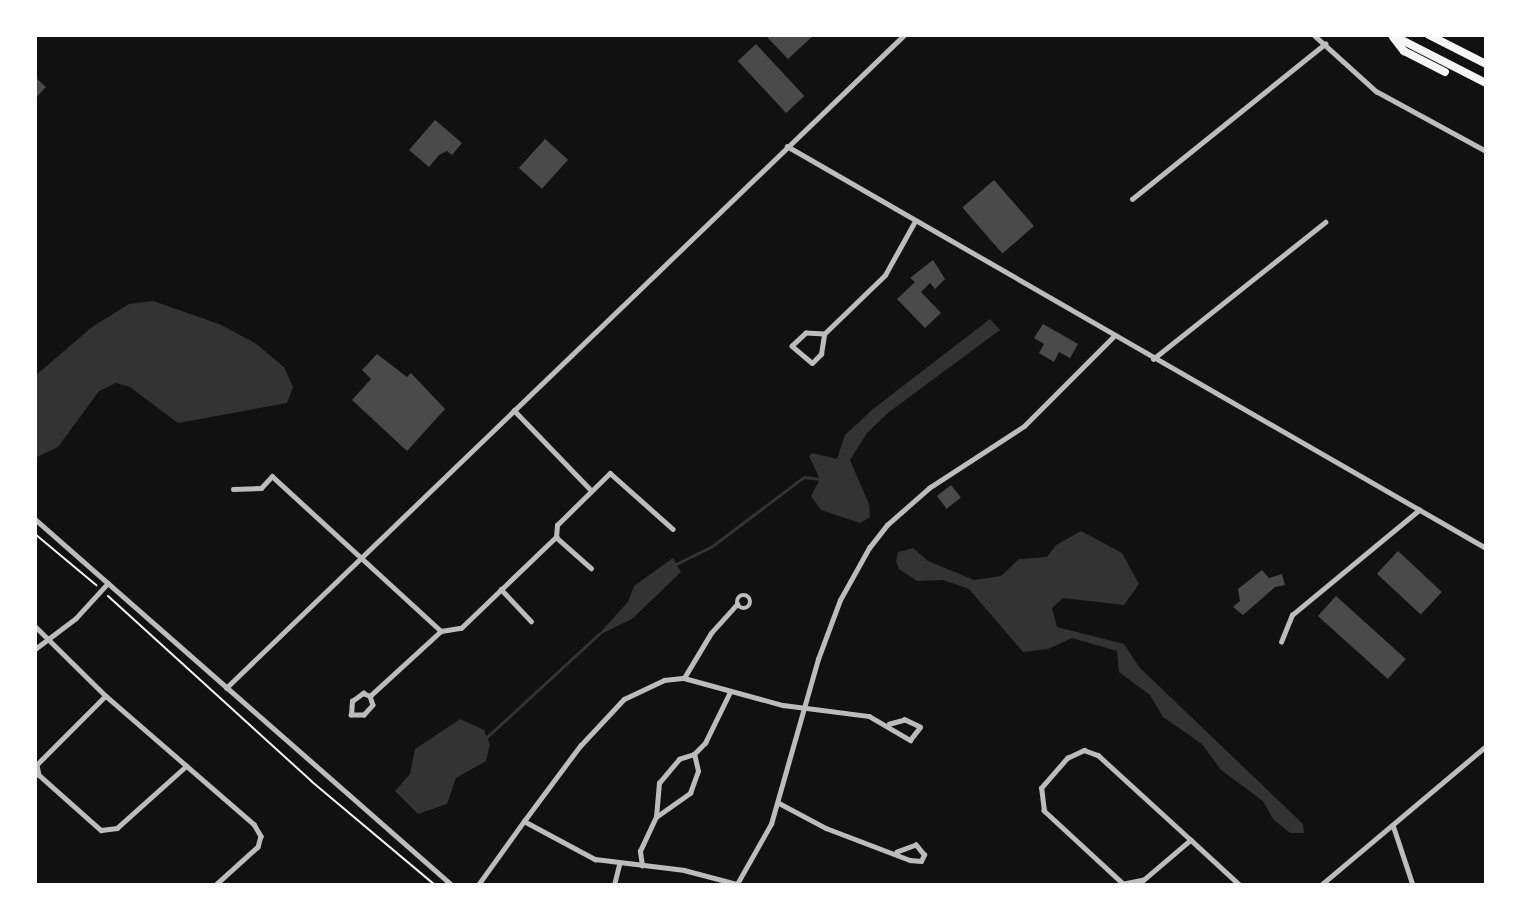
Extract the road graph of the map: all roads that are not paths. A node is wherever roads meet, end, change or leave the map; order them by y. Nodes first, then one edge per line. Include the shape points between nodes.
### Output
1 (905, 35) edge
2 (1314, 35) edge
3 (1391, 35) edge
4 (1429, 35) edge
5 (1325, 44) junction
6 (1486, 64) edge
7 (1445, 72) dead end
8 (1486, 83) edge
9 (787, 146) junction
10 (1486, 151) edge
11 (1132, 199) dead end
12 (1325, 222) dead end
13 (914, 223) junction
14 (824, 334) junction
15 (1114, 336) junction
16 (1153, 359) junction
17 (514, 410) junction
18 (233, 489) dead end
19 (592, 491) junction
20 (1419, 510) junction
21 (35, 519) edge
22 (673, 529) dead end
23 (556, 537) junction
24 (1486, 548) edge
25 (363, 558) junction
26 (591, 568) dead end
27 (108, 583) junction
28 (501, 589) junction
29 (737, 604) dead end
30 (531, 621) dead end
31 (35, 626) edge
32 (441, 631) junction
33 (46, 641) junction
34 (1281, 642) dead end
35 (35, 649) edge
36 (684, 678) junction
37 (226, 688) junction
38 (730, 694) junction
39 (106, 696) junction
40 (370, 696) junction
41 (805, 708) junction
42 (890, 724) junction
43 (1486, 746) edge
44 (694, 754) junction
45 (186, 766) junction
46 (779, 803) junction
47 (656, 817) junction
48 (524, 821) junction
49 (1393, 825) junction
50 (1191, 840) junction
51 (897, 852) junction
52 (619, 865) junction
53 (642, 866) junction
54 (216, 885) edge
55 (452, 885) edge
56 (478, 885) edge
57 (614, 885) edge
58 (737, 885) edge
59 (1240, 885) edge
60 (1321, 885) edge
61 (1413, 885) edge

1 - 9 street
2 - 5 street
3 - 7 highway via 1404,51
3 - 8 highway
4 - 6 highway
5 - 10 street via 1376,91
5 - 11 street
9 - 13 street
9 - 17 street
12 - 16 street
13 - 14 street via 885,275
13 - 15 street
14 - 14 street via 821,354 812,363 792,346 806,333
15 - 16 street
15 - 41 street via 1024,426 952,471 887,525 840,600
16 - 20 street
17 - 19 street
17 - 25 street
18 - 25 street via 261,488 272,476
19 - 22 street via 610,473
19 - 23 street via 557,525
20 - 24 street
20 - 34 street via 1292,615
21 - 27 street
23 - 26 street
23 - 28 street
25 - 32 street
25 - 37 street
27 - 33 street
27 - 37 street
28 - 30 street
28 - 32 street via 461,628
29 - 36 street via 711,633
31 - 33 street
32 - 40 street
33 - 35 street
33 - 39 street
36 - 38 street
36 - 48 street via 644,686 624,698 580,746
37 - 55 street
38 - 41 street
38 - 44 street via 719,722
39 - 45 street
39 - 45 street via 37,765 39,775 101,830 117,828
40 - 40 street via 363,693 352,701 351,715 364,715 373,705
41 - 42 street via 869,716
41 - 46 street
42 - 42 street via 905,720 920,727 910,740
43 - 49 street
44 - 47 street via 665,772 654,800
44 - 47 street via 698,771 690,793
45 - 54 street via 254,824 261,836 258,847
46 - 51 street via 826,828
46 - 58 street
47 - 53 street via 640,851
48 - 52 street via 569,848
48 - 56 street
49 - 60 street
49 - 61 street
50 - 50 street via 1098,755 1084,750 1067,758 1041,788 1044,811 1123,884 1144,880
50 - 59 street
51 - 51 street via 916,845 925,855 916,861
52 - 53 street
52 - 57 street
53 - 58 street via 684,870

